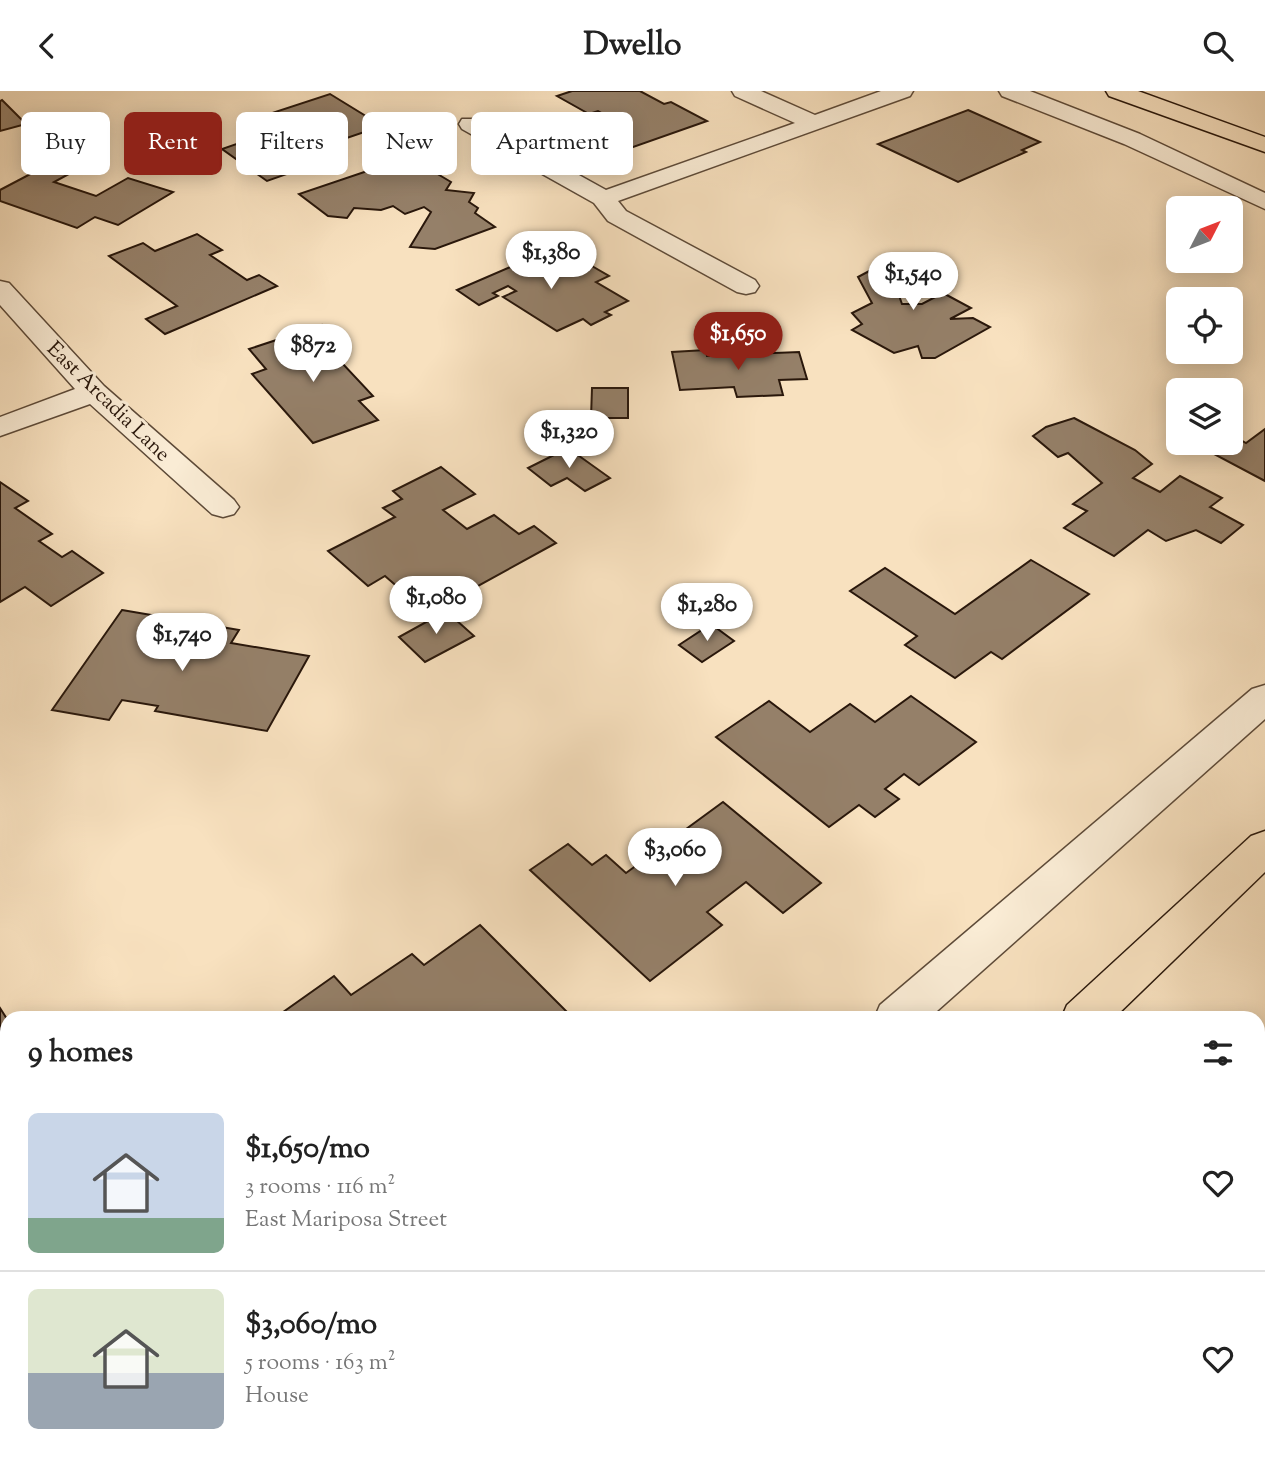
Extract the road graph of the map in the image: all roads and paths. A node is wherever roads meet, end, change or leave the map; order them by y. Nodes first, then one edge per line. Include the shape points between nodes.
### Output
1 (743, 91) edge
2 (902, 91) edge
3 (1010, 91) edge
4 (1117, 91) edge
5 (814, 123) junction
6 (470, 124) dead end
7 (1265, 145) edge
8 (603, 198) junction
9 (1265, 202) edge
10 (746, 286) dead end
11 (0, 289) edge
12 (94, 392) junction
13 (0, 427) edge
14 (223, 507) dead end
15 (1265, 698) edge
16 (1265, 847) edge
17 (905, 1011) edge
18 (1091, 1011) edge

1 - 5 street
2 - 5 street
3 - 9 street via 1132,139
4 - 7 main road
5 - 8 street
6 - 8 street
8 - 10 street via 617,216
11 - 12 street, East Arcadia Lane
12 - 13 street
12 - 14 street, East Arcadia Lane
15 - 17 street
16 - 18 main road

